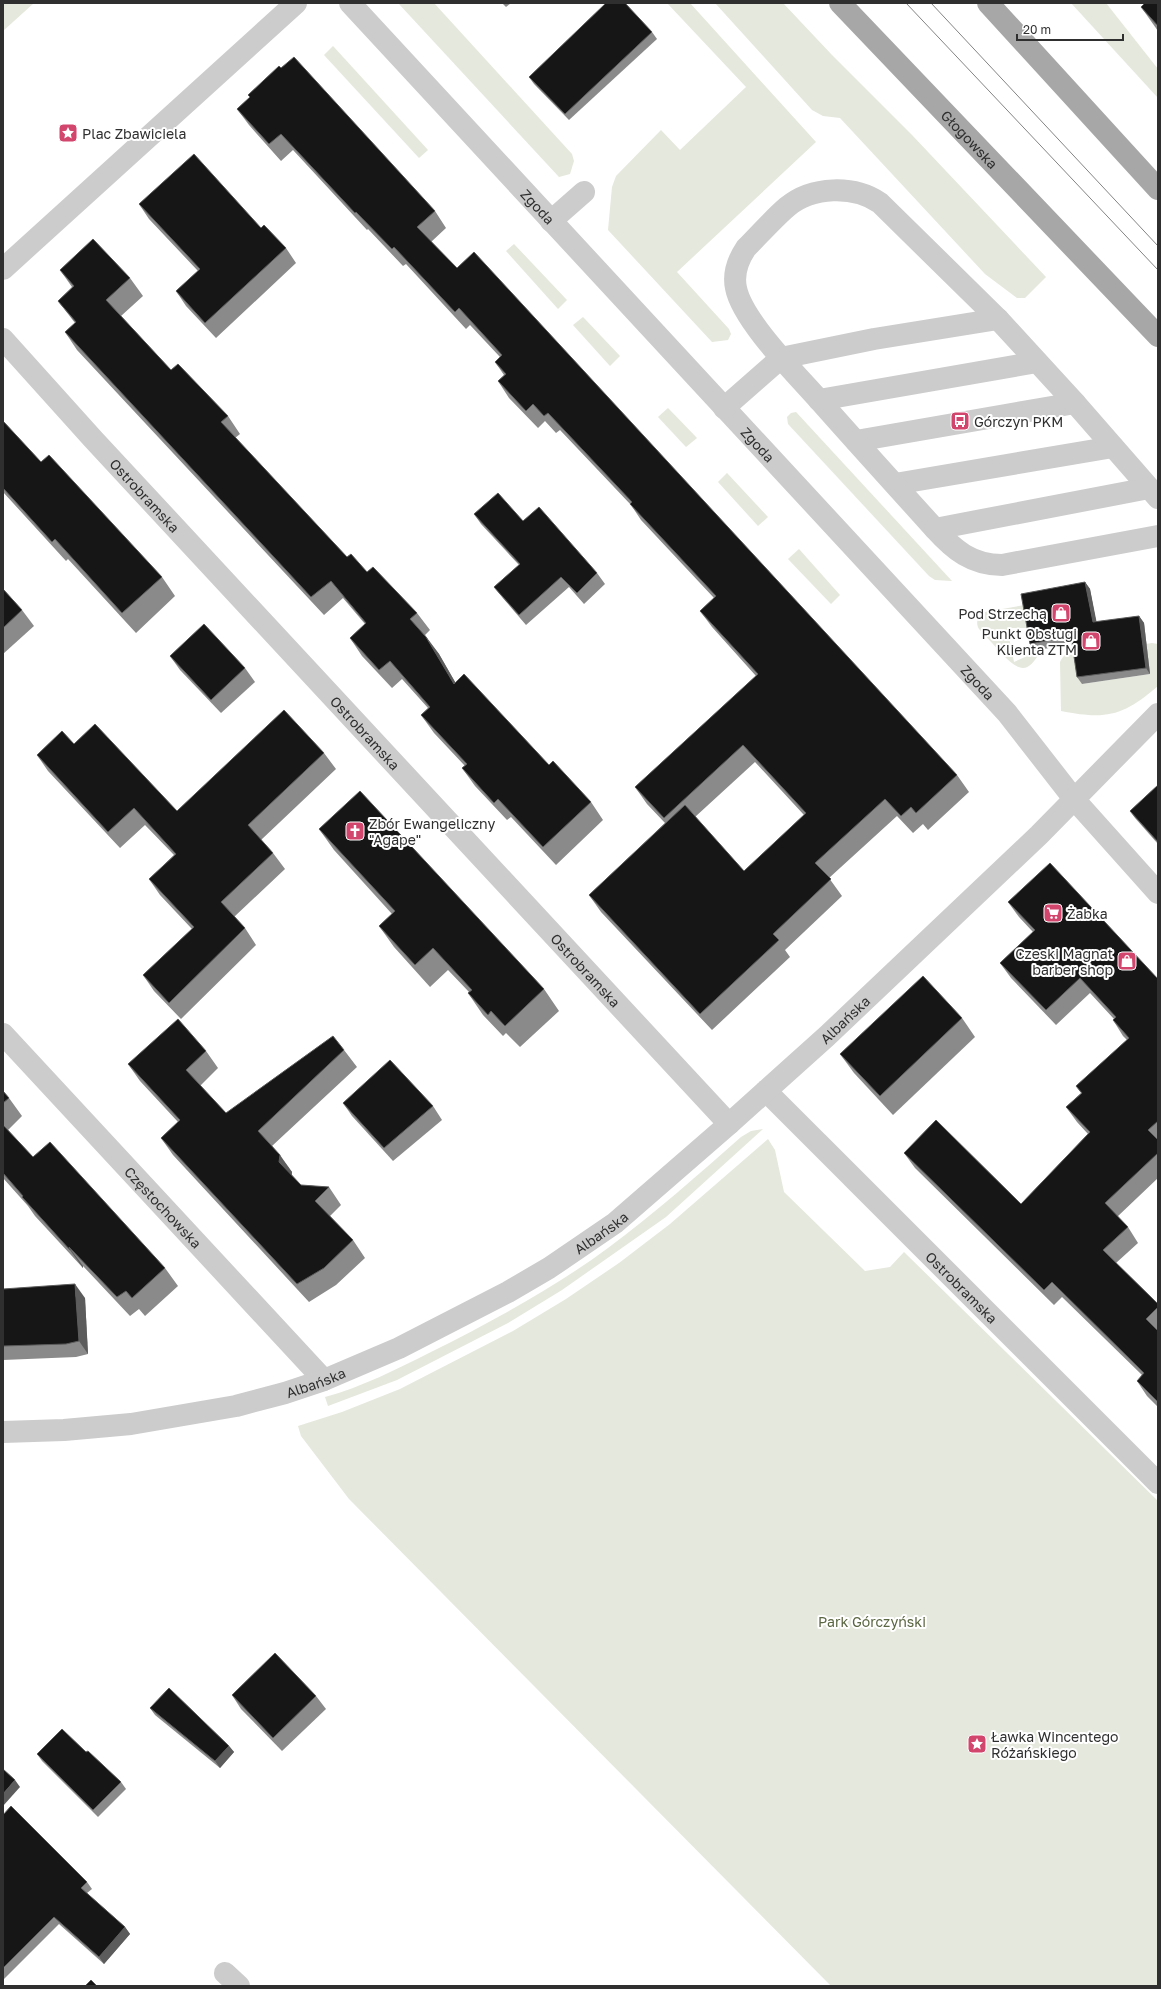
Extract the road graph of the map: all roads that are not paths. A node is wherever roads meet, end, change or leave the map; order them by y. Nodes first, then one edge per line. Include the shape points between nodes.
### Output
1 (296, 3) edge
2 (350, 3) edge
3 (840, 3) edge
4 (988, 3) edge
5 (1158, 189) edge
6 (584, 192) dead end
7 (551, 221) junction
8 (3, 269) edge
9 (998, 320) junction
10 (1158, 336) edge
11 (3, 339) edge
12 (781, 358) junction
13 (1037, 362) junction
14 (819, 400) junction
15 (1075, 403) junction
16 (724, 408) junction
17 (856, 441) junction
18 (1113, 446) junction
19 (895, 484) junction
20 (1154, 493) edge
21 (935, 529) junction
22 (1158, 536) edge
23 (1158, 714) edge
24 (1074, 799) junction
25 (1158, 893) edge
26 (3, 1034) edge
27 (766, 1091) junction
28 (729, 1124) junction
29 (324, 1380) junction
30 (3, 1432) edge
31 (1158, 1483) edge

1 - 8 street
2 - 7 street, Zgoda
3 - 10 main road, Głogowska
4 - 5 main road
6 - 7 street
7 - 16 street, Zgoda
9 - 12 street via 874,339
9 - 12 street via 880,203 867,195 850,191 827,192 811,195 788,207 746,248 736,270 736,289 741,303
9 - 13 street
11 - 28 street, Ostrobramska via 98,445
12 - 14 street
12 - 16 street
13 - 14 street
13 - 15 street
14 - 17 street
15 - 17 street
15 - 18 street
16 - 24 street, Zgoda via 1007,713
17 - 19 street
18 - 19 street
18 - 20 street
19 - 21 street
20 - 21 street
21 - 22 street via 948,544 962,554 993,565 1011,564
23 - 24 street, Albańska
24 - 25 street, Zgoda
24 - 27 street, Albańska via 862,1003
26 - 29 street, Częstochowska
27 - 28 street, Albańska
27 - 31 street, Ostrobramska
28 - 29 street, Albańska via 615,1223 549,1268 399,1348
29 - 30 street, Albańska via 243,1404 185,1416 64,1430

